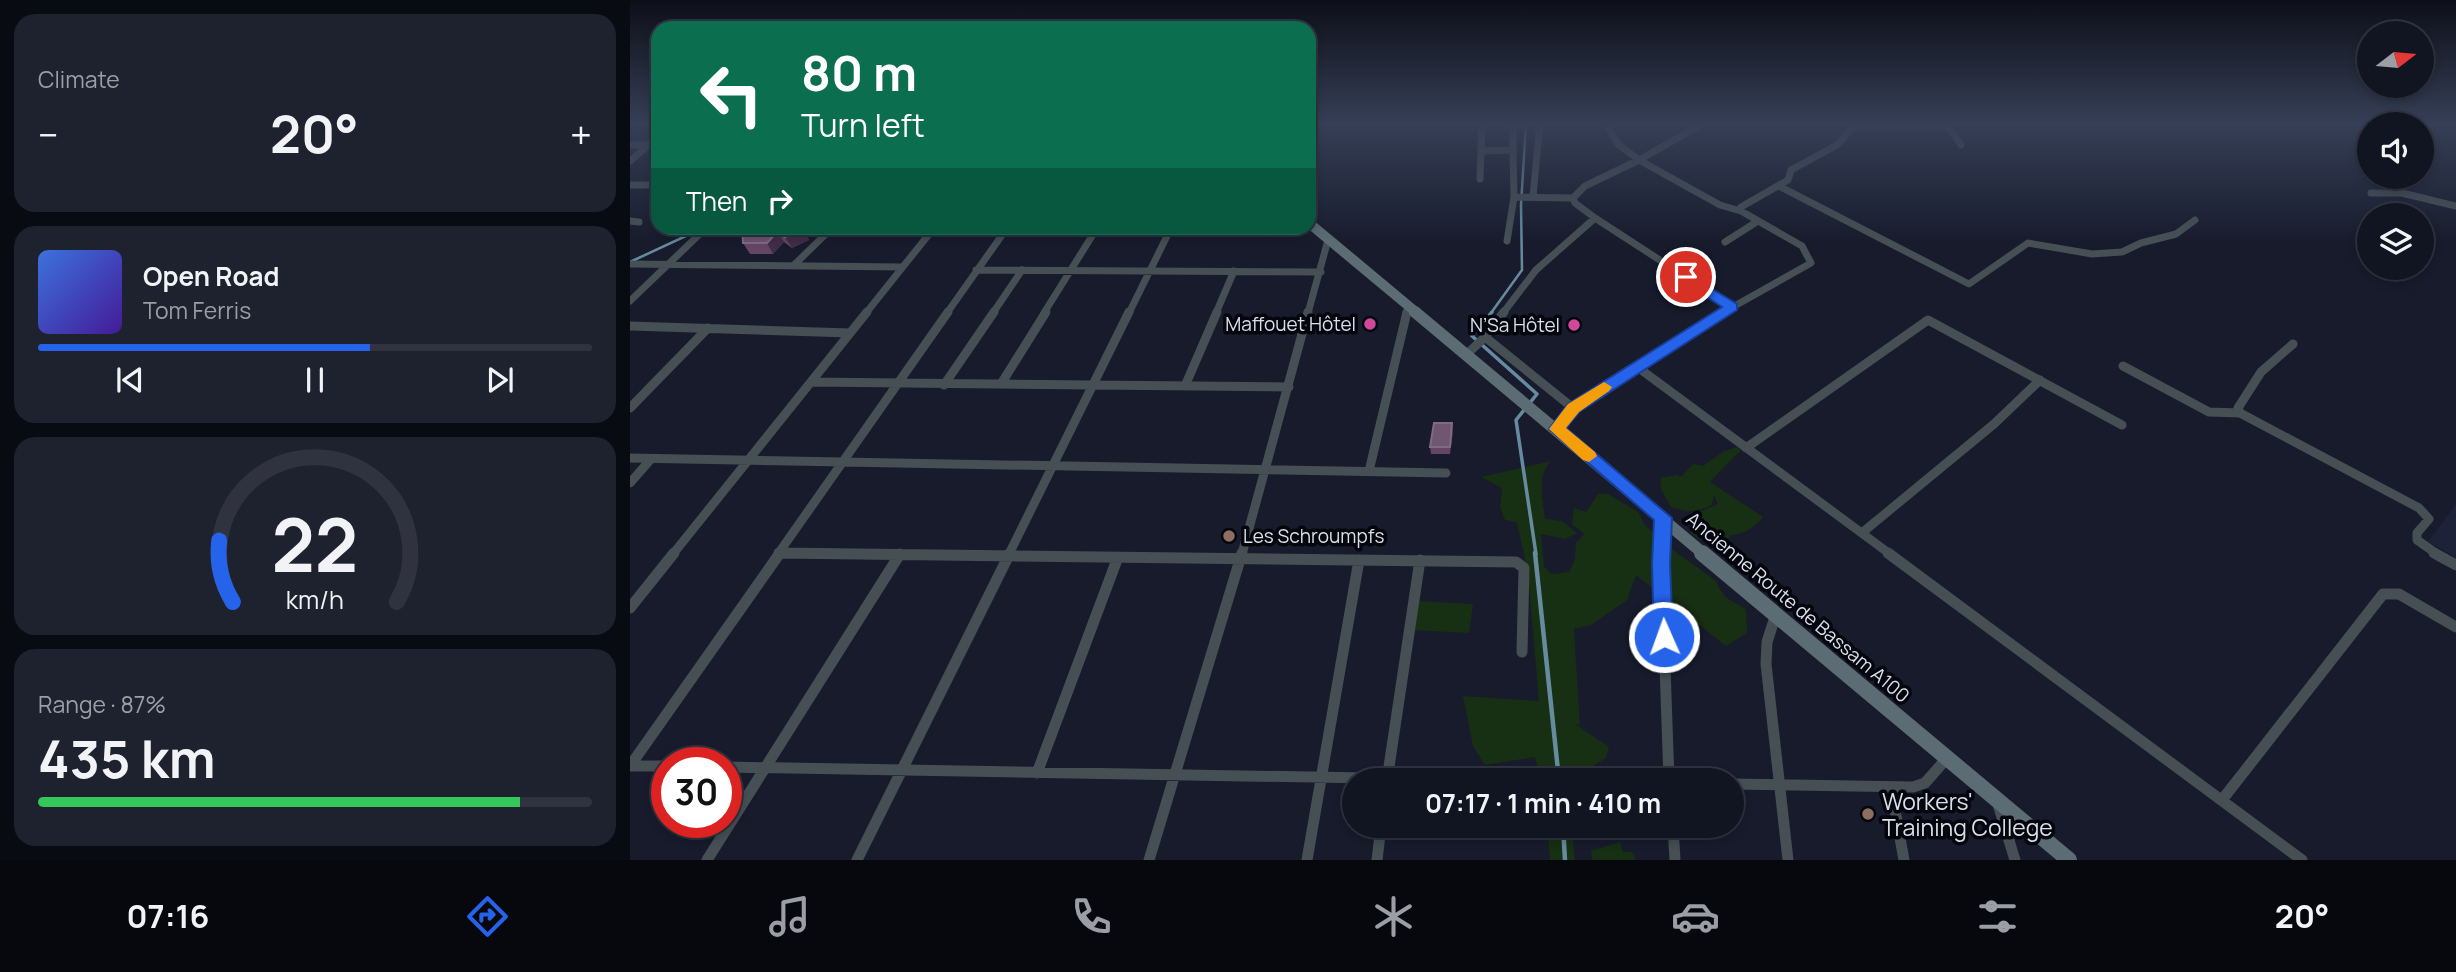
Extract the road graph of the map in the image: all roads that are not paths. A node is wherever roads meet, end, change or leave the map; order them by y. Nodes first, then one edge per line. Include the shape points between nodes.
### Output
1 (1481, 163) edge
2 (1513, 163) edge
3 (1536, 163) edge
4 (1632, 163) edge
5 (1645, 163) edge
6 (1803, 163) edge
7 (1480, 179) dead end
8 (630, 185) edge
9 (651, 185) edge
10 (1779, 186) junction
11 (2371, 193) dead end
12 (1533, 196) junction
13 (1514, 197) junction
14 (1573, 198) junction
15 (2456, 206) edge
16 (1741, 211) junction
17 (1595, 218) junction
18 (2195, 220) dead end
19 (630, 221) edge
20 (639, 222) dead end
21 (1758, 222) junction
22 (1316, 231) edge
23 (699, 235) edge
24 (824, 235) edge
25 (928, 235) edge
26 (1002, 235) edge
27 (1092, 235) edge
28 (1167, 235) edge
29 (1328, 240) junction
30 (1507, 241) dead end
31 (1725, 242) dead end
32 (630, 264) edge
33 (669, 265) junction
34 (794, 265) junction
35 (902, 267) junction
36 (976, 270) junction
37 (1022, 270) junction
38 (1069, 270) junction
39 (1149, 270) junction
40 (1234, 271) junction
41 (1321, 272) junction
42 (630, 300) edge
43 (1408, 307) junction
44 (1732, 307) junction
45 (630, 326) edge
46 (709, 328) junction
47 (850, 333) junction
48 (1485, 337) junction
49 (2293, 344) dead end
50 (1466, 355) junction
51 (1636, 366) junction
52 (2123, 366) dead end
53 (2040, 380) junction
54 (811, 382) junction
55 (898, 383) junction
56 (944, 384) junction
57 (1001, 384) junction
58 (1093, 384) junction
59 (1185, 386) junction
60 (1289, 387) junction
61 (630, 408) edge
62 (1573, 408) junction
63 (2240, 413) junction
64 (2122, 425) dead end
65 (1557, 429) junction
66 (1746, 448) junction
67 (630, 458) edge
68 (651, 459) junction
69 (749, 460) junction
70 (843, 464) junction
71 (1052, 464) junction
72 (1265, 468) junction
73 (1369, 471) junction
74 (1446, 473) dead end
75 (630, 483) edge
76 (1663, 518) junction
77 (1863, 532) junction
78 (779, 553) junction
79 (900, 554) junction
80 (1007, 555) junction
81 (1118, 557) junction
82 (1240, 560) junction
83 (1359, 560) junction
84 (1420, 560) junction
85 (2456, 565) edge
86 (630, 608) edge
87 (1776, 614) junction
88 (2456, 627) edge
89 (1522, 652) dead end
90 (1947, 758) junction
91 (651, 766) edge
92 (742, 767) edge
93 (764, 768) junction
94 (1390, 768) edge
95 (1670, 768) edge
96 (902, 771) junction
97 (1037, 773) junction
98 (1174, 776) junction
99 (1322, 778) junction
100 (1342, 778) edge
101 (1744, 784) edge
102 (1779, 785) junction
103 (1891, 788) junction
104 (1996, 798) junction
105 (2222, 800) junction
106 (1380, 838) edge
107 (1673, 838) edge
108 (707, 860) edge
109 (857, 860) edge
110 (1149, 860) edge
111 (1307, 860) edge
112 (1377, 860) edge
113 (1675, 860) edge
114 (1788, 860) edge
115 (1904, 860) edge
116 (2015, 860) edge
117 (2069, 860) edge
118 (2302, 860) edge

1 - 7 street
2 - 13 street
3 - 12 street
4 - 14 street via 1585,186
5 - 16 street via 1720,205
6 - 10 street
8 - 9 street
10 - 16 street
10 - 18 street via 1969,284 2028,243 2092,254 2122,252 2176,234
11 - 15 street via 2402,193
12 - 13 street
12 - 14 street
13 - 30 street
14 - 17 street
16 - 21 street
17 - 44 street
17 - 48 street via 1536,270
19 - 20 street
21 - 31 street
21 - 44 street via 1802,246 1811,263
22 - 29 main road, Ancienne Route de Bassam A100
23 - 33 street
24 - 34 street
25 - 35 street
26 - 36 street
27 - 38 street
28 - 39 street
29 - 41 street
29 - 43 main road, Ancienne Route de Bassam A100
32 - 33 street
33 - 34 street
33 - 42 street
34 - 35 street
35 - 47 street
36 - 37 street
36 - 55 street
37 - 38 street
37 - 56 street
38 - 39 street
38 - 57 street
39 - 40 street
39 - 58 street
40 - 41 street
40 - 59 street
41 - 60 street
43 - 50 main road, Ancienne Route de Bassam A100
43 - 73 street
44 - 51 street
45 - 46 street
46 - 47 street
46 - 61 street
47 - 54 street
48 - 50 street
48 - 62 street
49 - 63 street via 2247,386
50 - 65 main road, Ancienne Route de Bassam A100
51 - 62 street
51 - 66 street
52 - 63 street via 2209,412
53 - 64 street
53 - 66 street via 1928,320
53 - 77 street
54 - 55 street
54 - 69 street
55 - 56 street
55 - 70 street
56 - 57 street
57 - 58 street
58 - 59 street
58 - 71 street
59 - 60 street
60 - 72 street
62 - 65 street
63 - 85 street via 2419,508 2429,519 2417,540
65 - 76 main road, Ancienne Route de Bassam A100
66 - 77 street
67 - 68 street
68 - 69 street
68 - 75 street
69 - 70 street
69 - 86 street
70 - 71 street
70 - 78 street
71 - 72 street
71 - 80 street
72 - 73 street
72 - 82 street
73 - 74 street
76 - 87 main road, Ancienne Route de Bassam A100
76 - 95 street
77 - 105 street
78 - 79 street
78 - 91 street via 630,766
79 - 80 street
79 - 93 street
80 - 81 street
80 - 96 street
81 - 82 street
81 - 97 street
82 - 83 street
82 - 98 street
83 - 84 street
83 - 99 street
84 - 89 street via 1521,564
84 - 94 street
87 - 90 main road, Ancienne Route de Bassam A100
87 - 102 street via 1766,664
88 - 105 street via 2399,594 2383,594
90 - 103 street via 1925,783
90 - 104 main road, Ancienne Route de Bassam A100
92 - 93 street
93 - 96 street
93 - 108 street
96 - 97 street
96 - 109 street
97 - 98 street
98 - 99 street
98 - 110 street
99 - 100 street
99 - 111 street
101 - 102 street
102 - 103 street
102 - 114 street
103 - 115 street
104 - 116 street
104 - 117 main road, Ancienne Route de Bassam A100
105 - 118 street
106 - 112 street
107 - 113 street

